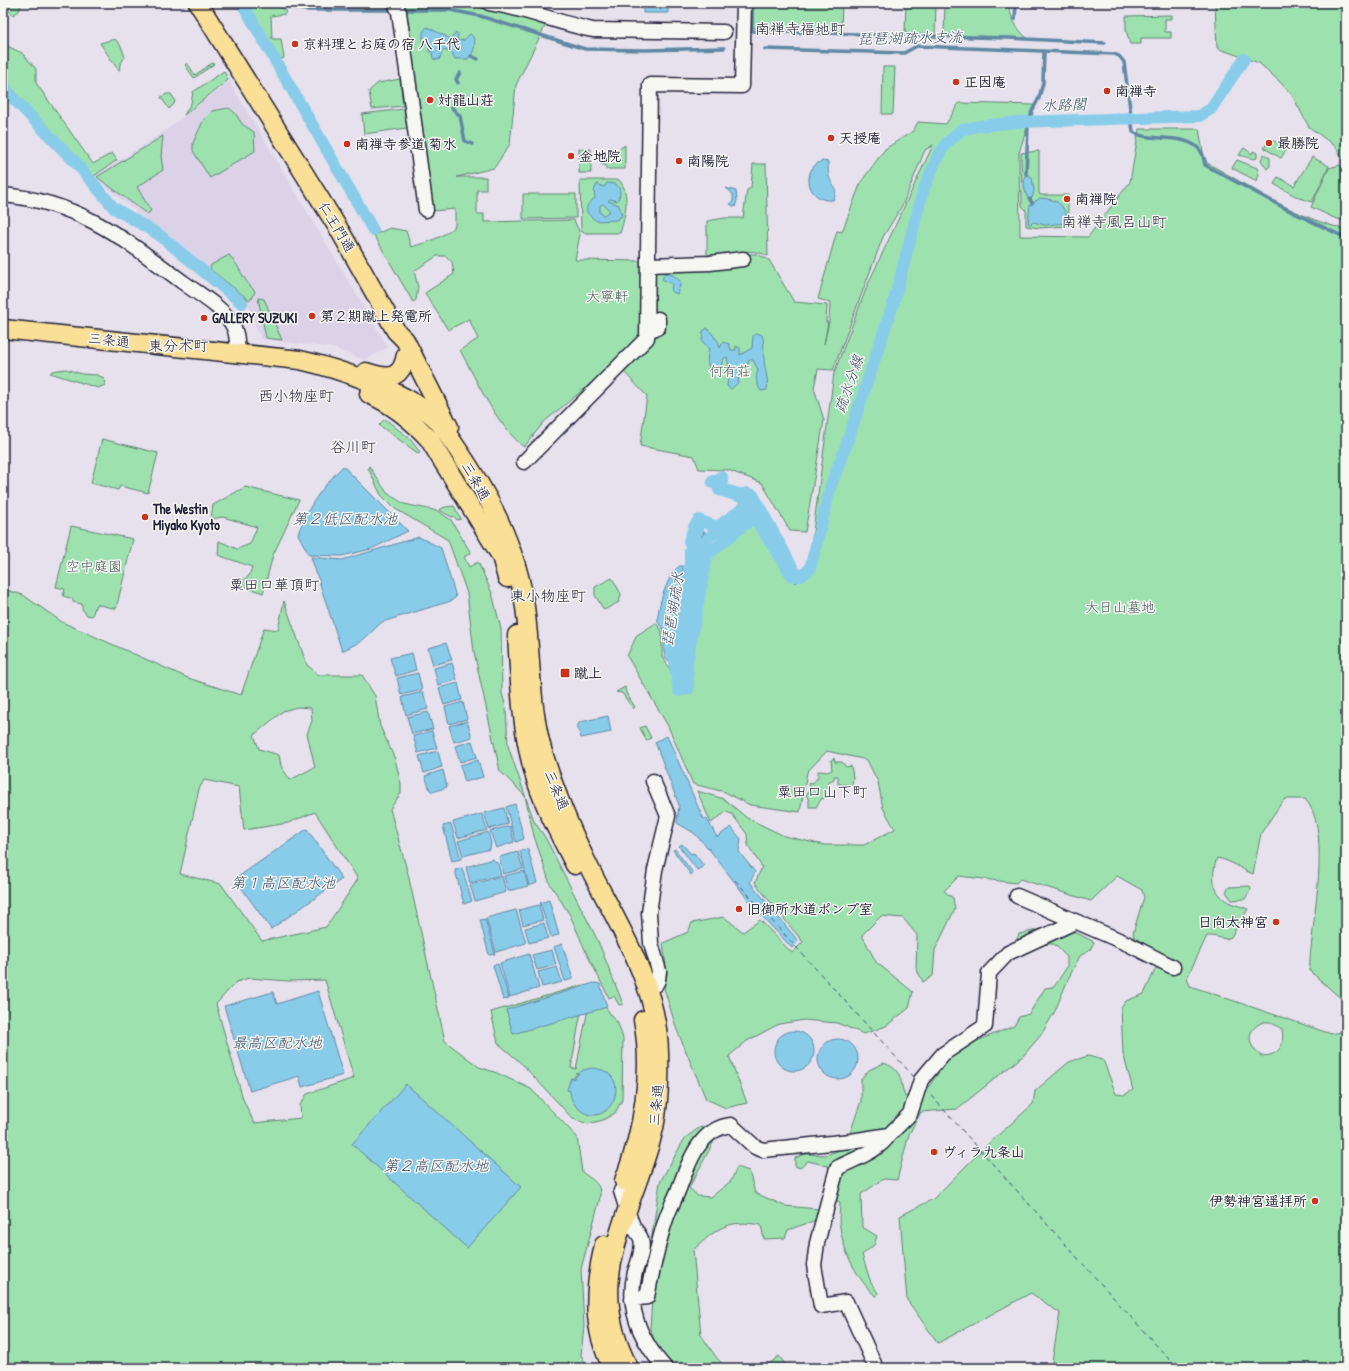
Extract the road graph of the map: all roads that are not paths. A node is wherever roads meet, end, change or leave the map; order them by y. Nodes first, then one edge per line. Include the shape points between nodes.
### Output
1 (198, 3) edge
2 (395, 3) edge
3 (489, 3) edge
4 (744, 3) edge
5 (735, 32) junction
6 (3, 195) edge
7 (426, 210) dead end
8 (743, 259) dead end
9 (648, 265) junction
10 (658, 319) dead end
11 (3, 329) edge
12 (396, 331) junction
13 (648, 331) junction
14 (238, 354) junction
15 (406, 355) junction
16 (436, 418) junction
17 (464, 458) junction
18 (524, 462) dead end
19 (501, 556) junction
20 (653, 781) dead end
21 (1017, 896) dead end
22 (1075, 922) junction
23 (1173, 967) dead end
24 (647, 988) junction
25 (889, 1135) junction
26 (621, 1191) junction
27 (627, 1209) junction
28 (632, 1299) junction
29 (613, 1368) edge
30 (629, 1368) edge
31 (664, 1368) edge
32 (876, 1368) edge

1 - 12 main road, 仁王門通 via 340,231
2 - 7 street via 399,12
3 - 5 street via 526,10 592,30
4 - 5 street
5 - 9 street via 742,86 650,85
6 - 14 street via 37,201 80,214 130,244 221,311 235,329
8 - 9 street
9 - 13 street
10 - 13 street via 658,327
11 - 14 main road, 三条通
12 - 15 main road
12 - 17 main road, 仁王門通 via 405,340 441,407
13 - 18 street via 647,338
14 - 15 main road via 266,353 311,357 385,378 401,370
14 - 16 main road, 三条通 via 300,360 339,371 395,394
14 - 19 main road, 三条通 via 351,387 376,397 420,428 438,452
15 - 16 main road
16 - 17 main road, 三条通
16 - 19 main road via 456,463 493,529
17 - 24 main road, 三条通 via 504,529 513,554 525,603 535,709 545,761 584,857 631,949
19 - 26 main road, 三条通 via 515,617 522,713 534,774 555,825 626,965 641,1008 646,1035 642,1117
20 - 24 street via 668,816 655,870 649,912 651,943 658,980 656,984
21 - 22 street
22 - 23 street via 1128,944
22 - 25 street via 1008,953 989,973 985,1026 942,1054 921,1080 910,1114
24 - 27 main road, 三条通 via 654,1013 659,1050 658,1102 653,1136
25 - 28 street via 763,1150 755,1147 731,1125 720,1126 709,1134 688,1162 665,1222 646,1297
25 - 32 street via 885,1142 836,1168 814,1265 821,1306 846,1302
26 - 27 street
26 - 29 main road, 三条通 via 605,1240 595,1291 601,1340
27 - 28 street via 641,1239 642,1250
27 - 30 main road, 三条通 via 614,1250 610,1277 610,1307 618,1347
28 - 31 street via 643,1338

